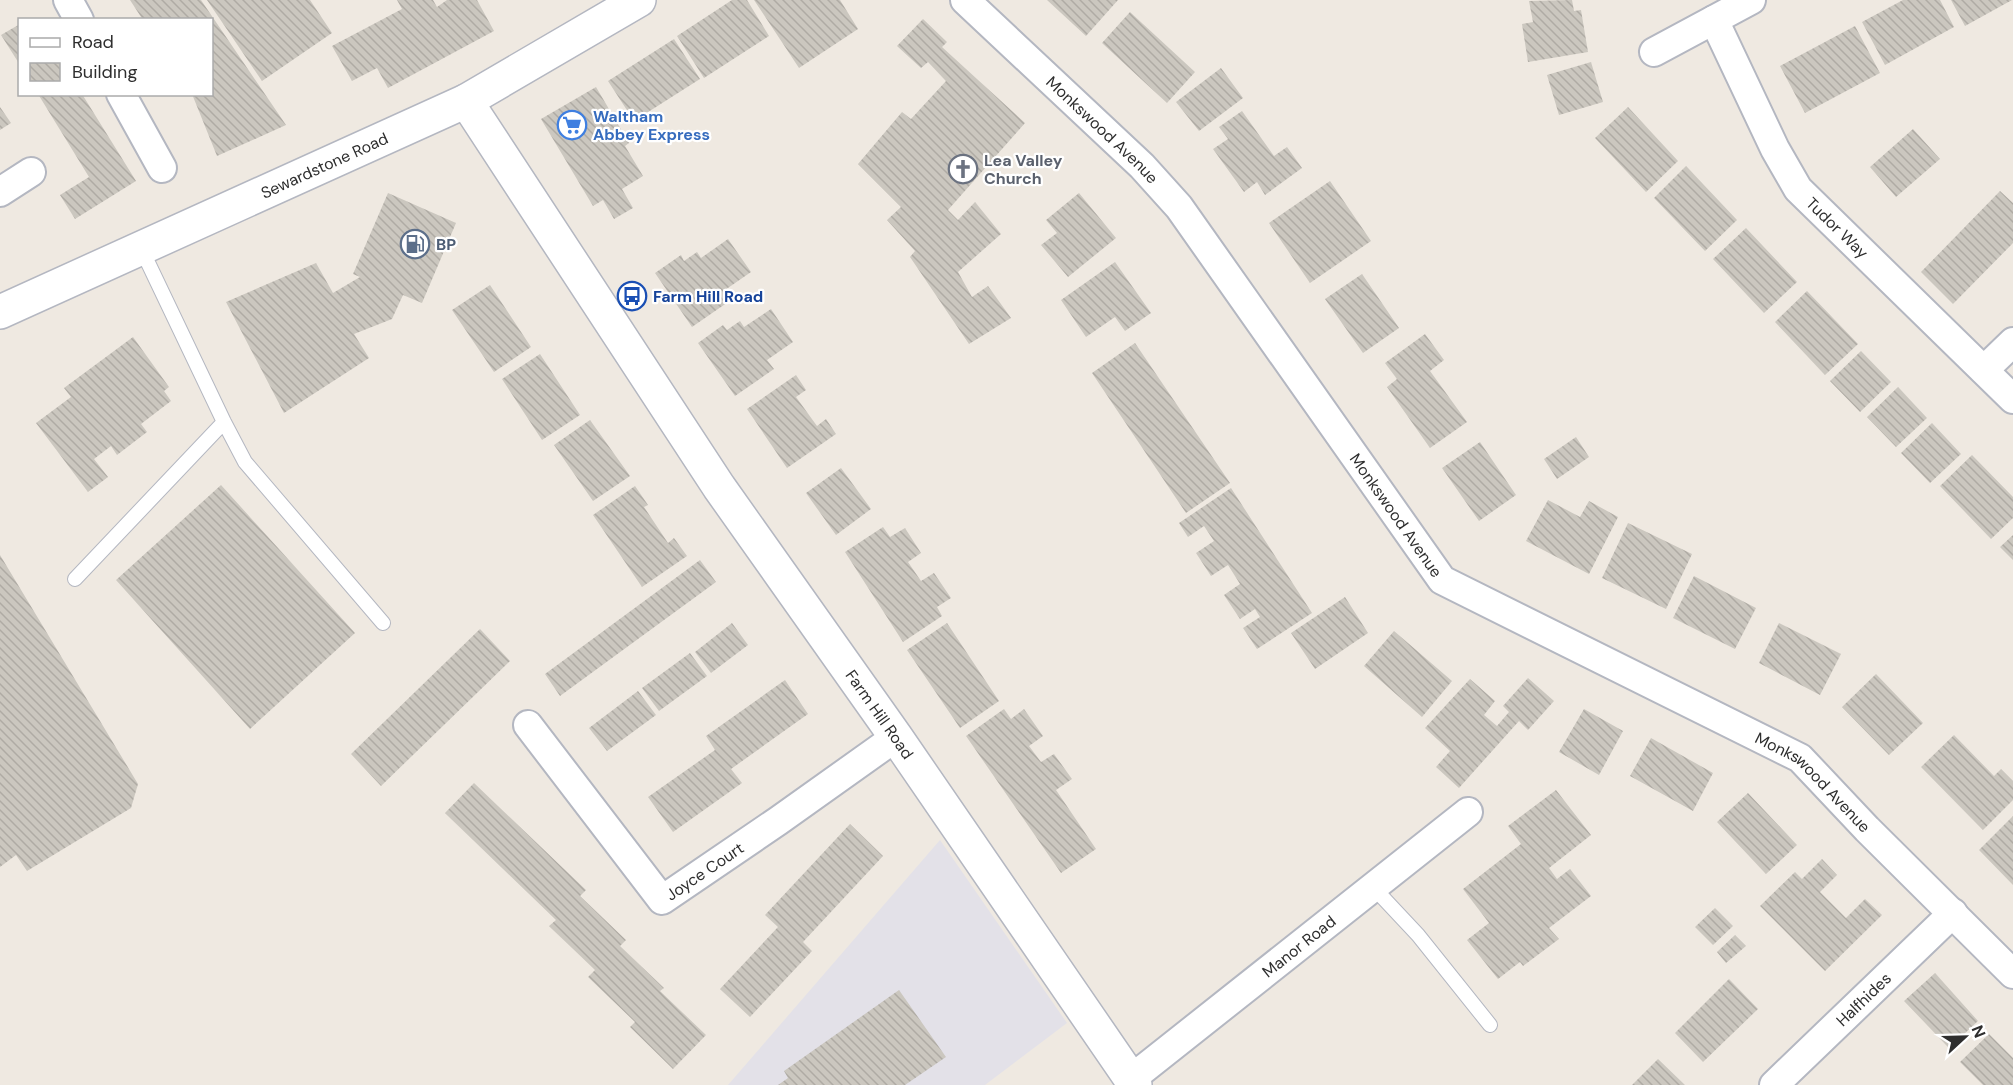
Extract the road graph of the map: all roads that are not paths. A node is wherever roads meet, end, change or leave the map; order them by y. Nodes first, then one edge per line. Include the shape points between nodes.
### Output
1 (68, 0) edge
2 (639, 0) edge
3 (965, 0) edge
4 (1751, 0) edge
5 (78, 18) edge
6 (1714, 20) junction
7 (1654, 52) dead end
8 (122, 96) edge
9 (466, 101) junction
10 (162, 168) dead end
11 (31, 172) dead end
12 (0, 192) edge
13 (141, 248) junction
14 (0, 312) edge
15 (2013, 342) edge
16 (1984, 370) junction
17 (2013, 399) edge
18 (224, 422) junction
19 (75, 579) dead end
20 (383, 623) dead end
21 (528, 725) dead end
22 (896, 737) junction
23 (1468, 812) dead end
24 (1374, 887) junction
25 (1953, 913) junction
26 (2013, 974) edge
27 (1490, 1025) dead end
28 (1133, 1082) edge
29 (1774, 1085) edge

1 - 5 street
2 - 9 street, Sewardstone Road
3 - 25 street, Monkswood Avenue via 1142,166 1179,207 1442,580 1800,758
4 - 6 street
6 - 7 street
6 - 16 street, Tudor Way via 1798,189
8 - 10 street
9 - 13 street, Sewardstone Road
9 - 22 street, Farm Hill Road via 719,486
11 - 12 street
13 - 14 street, Sewardstone Road
13 - 18 lane
15 - 16 street
16 - 17 street, Tudor Way
18 - 19 lane
18 - 20 lane via 245,462
21 - 22 street, Joyce Court via 662,900
22 - 28 street, Farm Hill Road
23 - 24 street, Manor Road
24 - 27 lane
24 - 28 street, Manor Road
25 - 26 street, Monkswood Avenue
25 - 29 street, Halfhides

